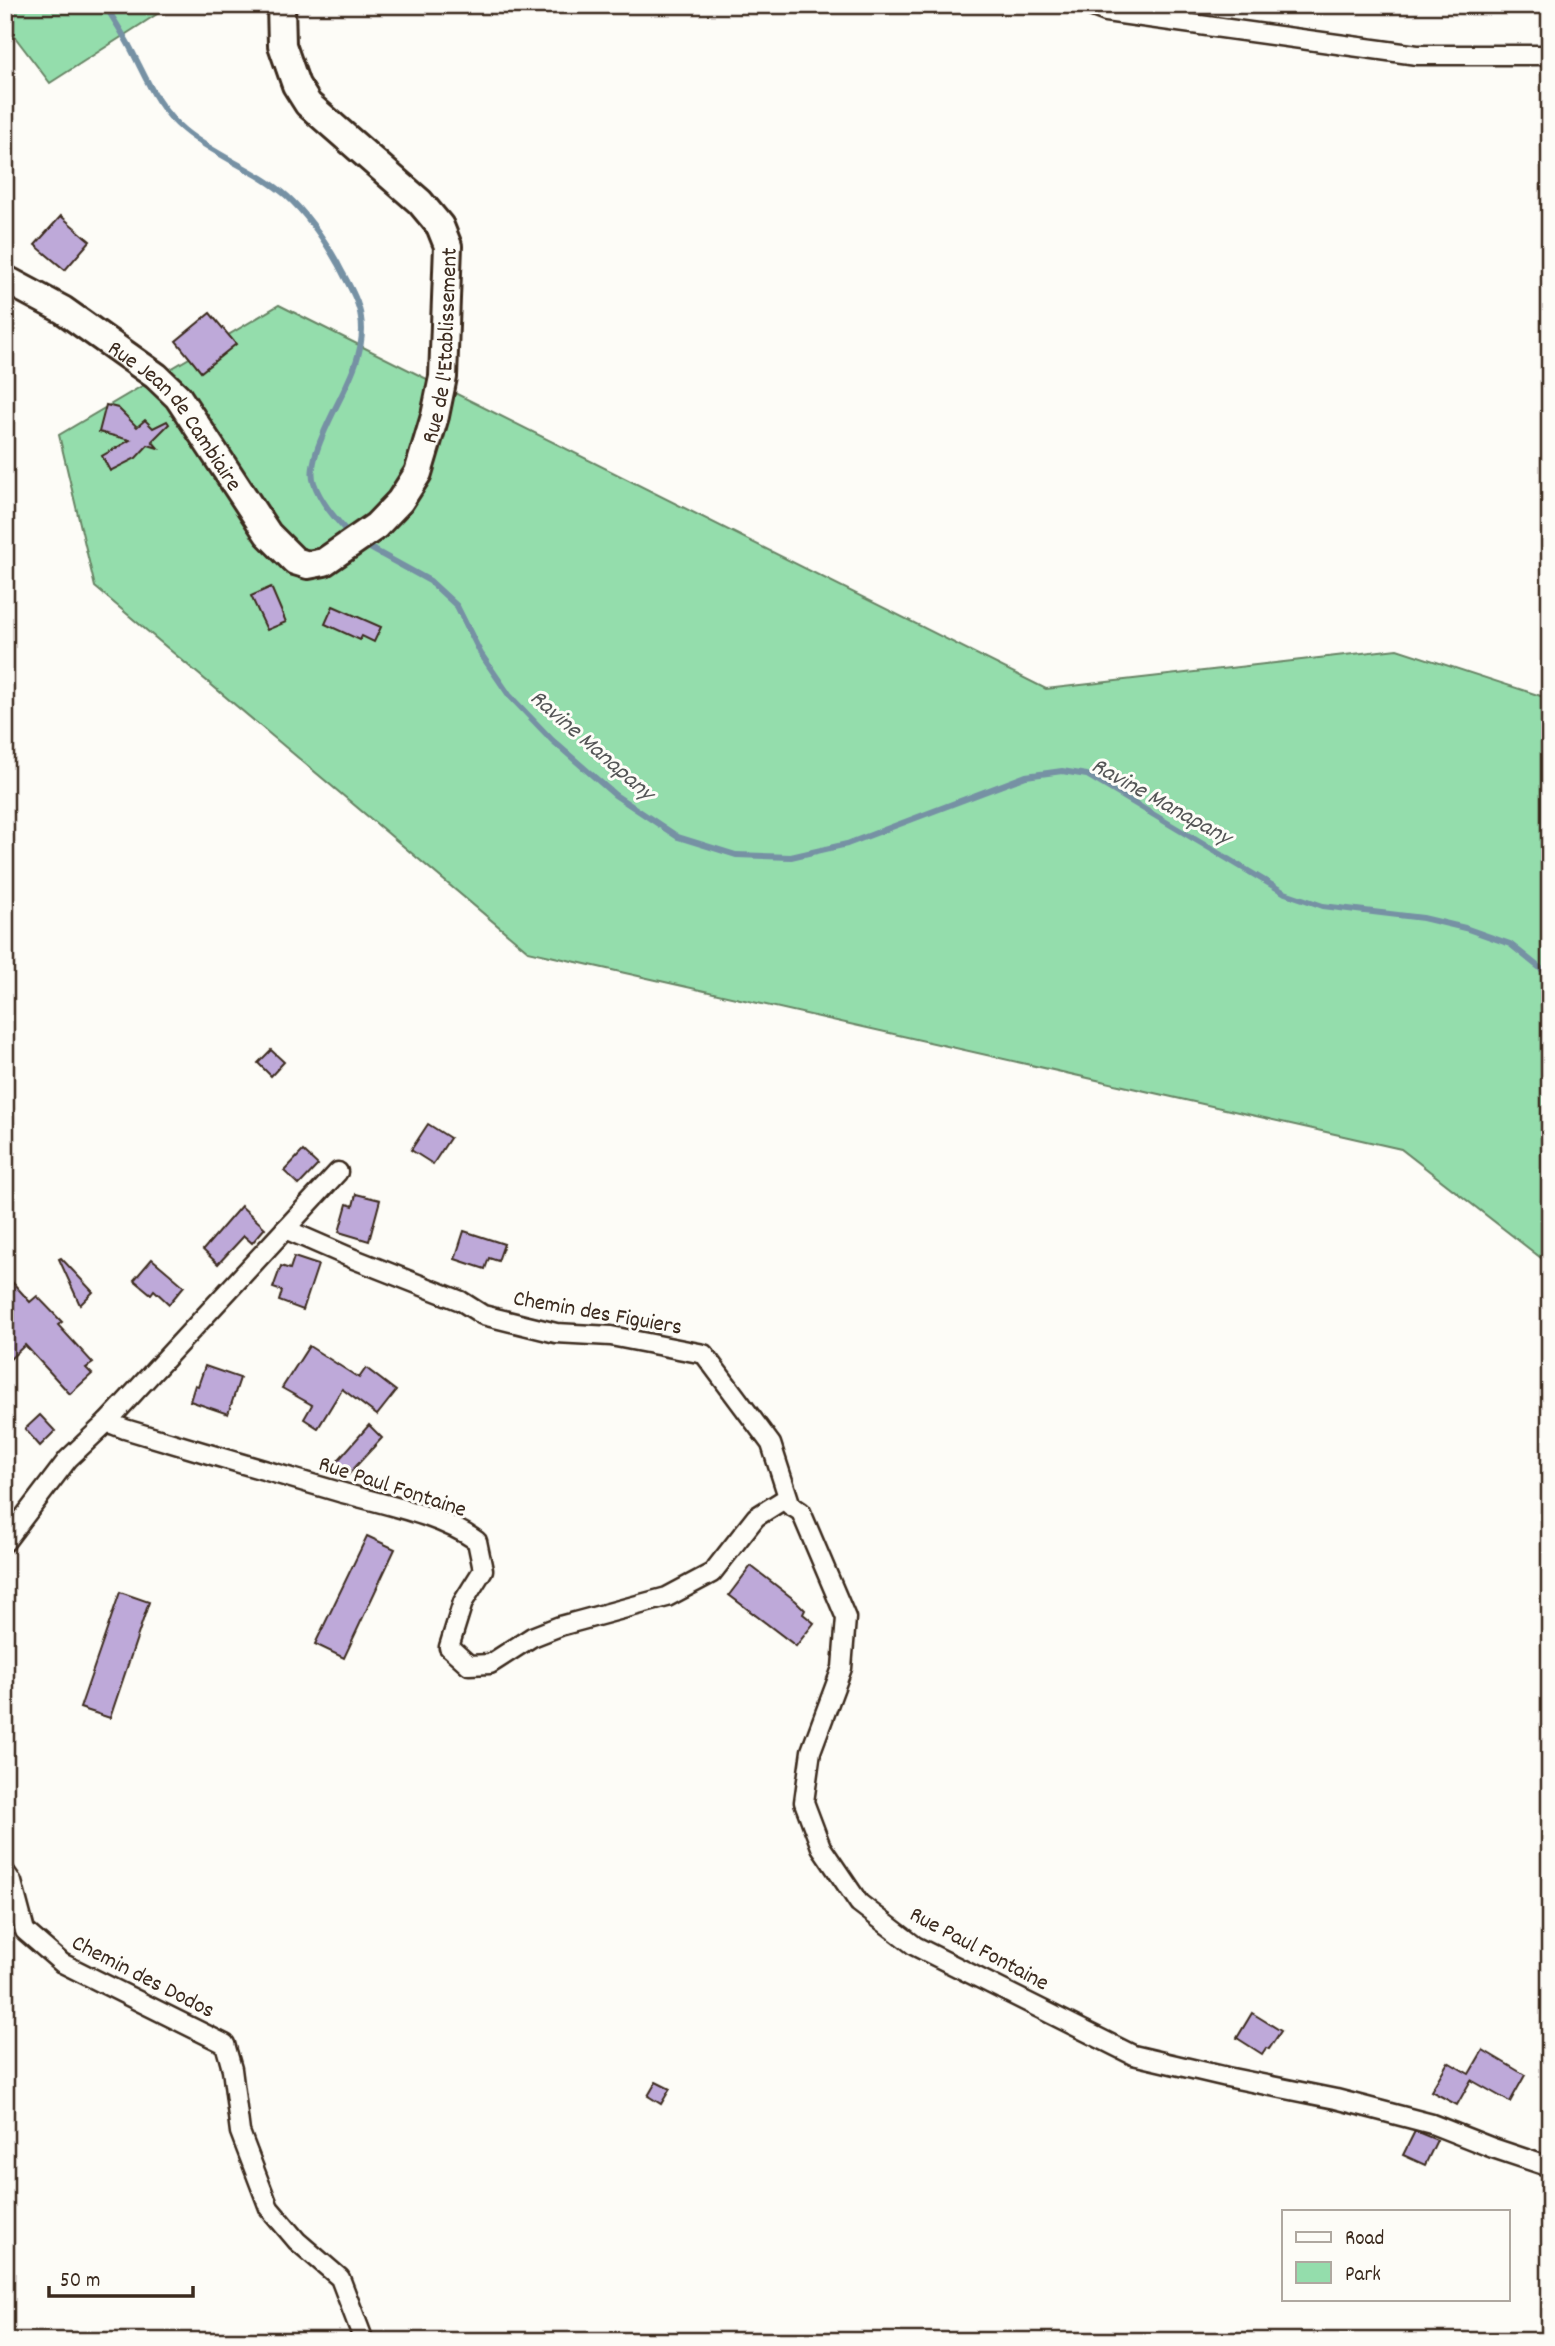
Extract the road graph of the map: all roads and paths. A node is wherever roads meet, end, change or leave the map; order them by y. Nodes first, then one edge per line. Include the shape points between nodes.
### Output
1 (281, 5) edge
2 (1088, 5) edge
3 (1550, 55) edge
4 (5, 279) edge
5 (324, 562) joint
6 (338, 1172) dead end
7 (285, 1229) junction
8 (107, 1422) junction
9 (791, 1506) junction
10 (5, 1542) edge
11 (5, 1872) edge
12 (1550, 2167) edge
13 (364, 2341) edge

1 - 5 main road, Rue de l'Etablissement via 282,45 308,104 420,202 440,226 448,246 443,377 418,473 376,526
2 - 3 street via 1106,12 1417,55
4 - 5 main road, Rue Jean de Cambiaire via 63,310 156,376 178,397 268,534 295,561 308,565
6 - 7 street
7 - 8 street
7 - 9 street, Chemin des Figuiers via 461,1301 483,1315 556,1333 611,1336 704,1354 771,1444
8 - 9 street, Rue Paul Fontaine via 421,1515 466,1533 477,1541 483,1570 463,1602 449,1647 469,1665 490,1664 532,1637 560,1626 667,1597 712,1573 756,1517 783,1500
8 - 10 street via 68,1459
9 - 12 street, Rue Paul Fontaine via 801,1512 846,1618 842,1668 811,1751 804,1802 821,1847 859,1903 915,1946 1133,2055 1432,2124
11 - 13 street, Chemin des Dodos via 25,1931 62,1963 225,2043 240,2132 270,2208 297,2241 340,2278

